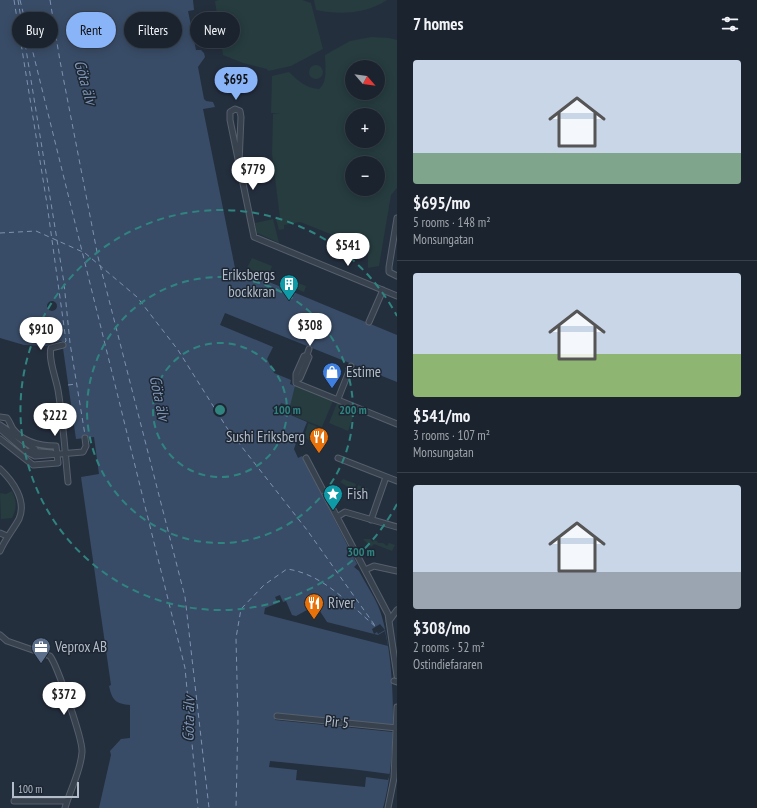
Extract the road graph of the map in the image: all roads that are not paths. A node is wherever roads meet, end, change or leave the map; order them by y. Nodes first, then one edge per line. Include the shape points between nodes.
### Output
1 (239, 163) junction
2 (397, 218) edge
3 (396, 229) edge
4 (397, 276) edge
5 (383, 290) junction
6 (397, 296) edge
7 (369, 322) dead end
8 (63, 345) dead end
9 (309, 349) dead end
10 (351, 366) dead end
11 (338, 399) junction
12 (0, 418) edge
13 (397, 424) edge
14 (0, 427) edge
15 (0, 433) edge
16 (0, 438) edge
17 (85, 438) dead end
18 (57, 454) junction
19 (66, 454) junction
20 (306, 458) dead end
21 (338, 458) dead end
22 (0, 469) edge
23 (386, 477) junction
24 (397, 481) edge
25 (68, 482) dead end
26 (337, 517) junction
27 (371, 520) junction
28 (397, 527) edge
29 (0, 533) edge
30 (7, 536) junction
31 (2, 542) edge
32 (0, 551) edge
33 (365, 570) junction
34 (397, 571) edge
35 (397, 610) edge
36 (389, 620) junction
37 (0, 635) edge
38 (397, 676) edge
39 (397, 707) edge
40 (277, 716) dead end
41 (397, 728) edge
42 (397, 735) edge
43 (396, 778) edge
44 (67, 800) junction
45 (14, 801) dead end
46 (65, 808) edge
47 (388, 808) edge

1 - 1 street via 230,114 236,109 240,111 241,117
1 - 5 street via 250,223 256,239
2 - 3 street
3 - 4 street via 389,272
5 - 6 street
5 - 7 street
8 - 19 street via 51,348 50,352
9 - 11 street via 306,355 309,357 296,383
10 - 11 street
11 - 13 street
12 - 18 street via 6,420 11,430 30,445
14 - 18 street via 29,450
15 - 18 street via 33,459 44,460
16 - 18 street via 33,465
17 - 19 street via 86,446 83,452
18 - 19 street
19 - 25 street
20 - 26 street
21 - 23 street
22 - 30 street via 13,484 22,510
23 - 24 street
23 - 27 street
26 - 27 street via 345,512
26 - 33 street
27 - 28 street
29 - 30 street
30 - 31 street
31 - 32 street
33 - 34 street via 374,566
33 - 36 street
35 - 36 street
36 - 38 street
37 - 44 street via 7,641 48,654 55,664 82,746 81,760
39 - 41 street
40 - 41 street, Pir 5
41 - 42 street
42 - 43 street
43 - 47 street
44 - 45 street
44 - 46 street

